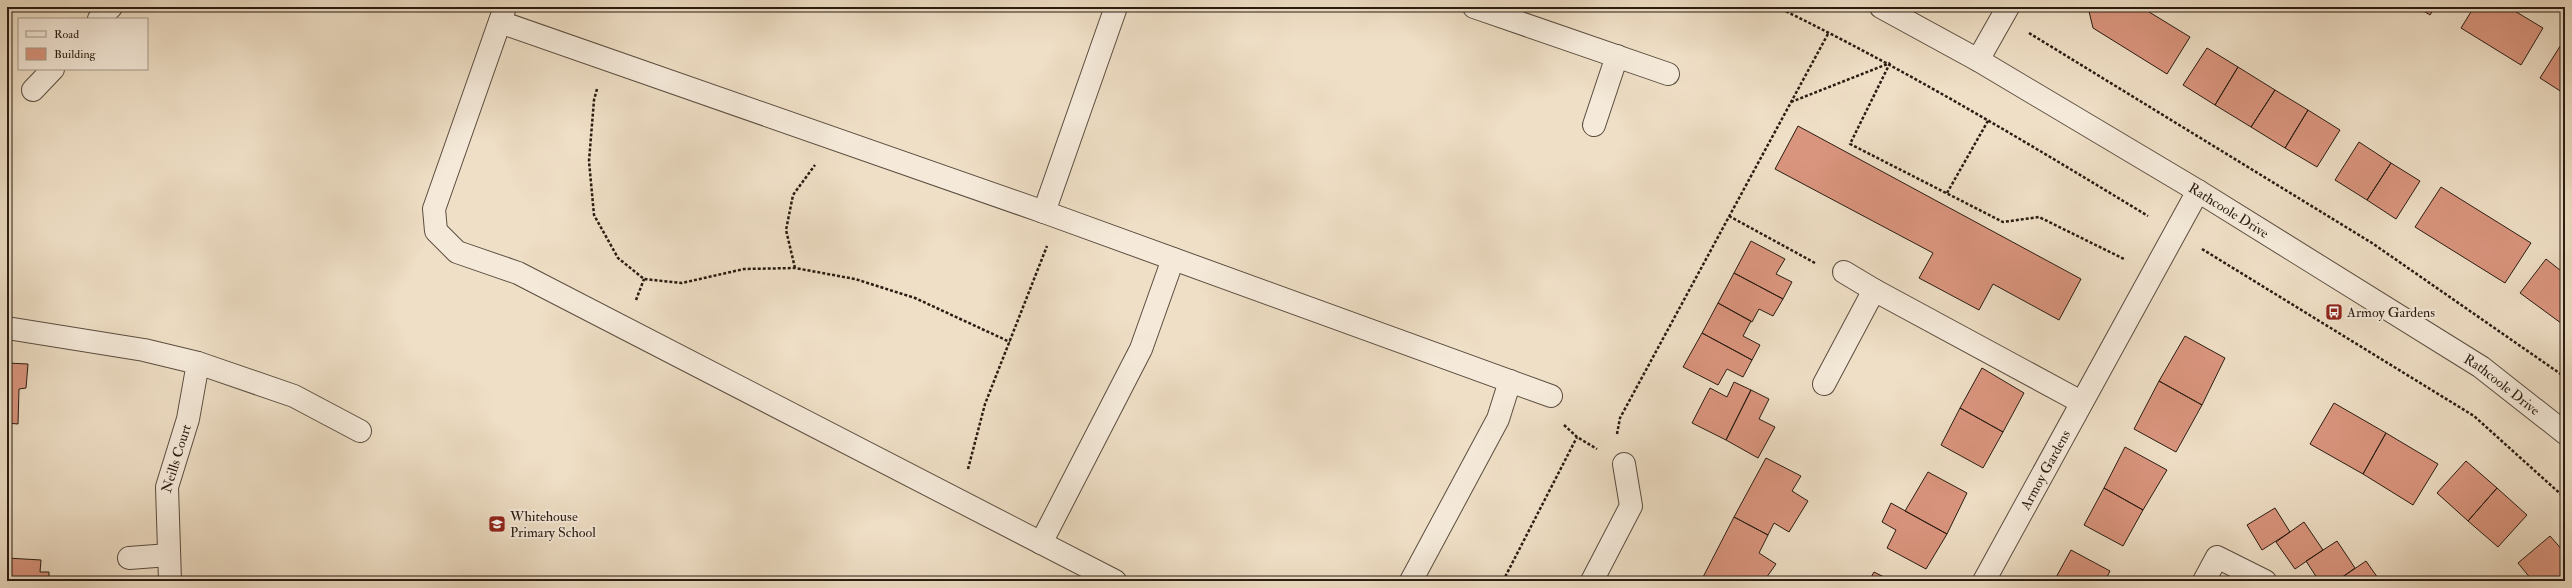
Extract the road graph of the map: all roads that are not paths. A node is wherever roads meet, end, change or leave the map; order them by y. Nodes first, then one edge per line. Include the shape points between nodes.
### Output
1 (111, 7) edge
2 (1116, 7) edge
3 (1474, 7) edge
4 (1881, 7) edge
5 (2005, 12) edge
6 (502, 15) edge
7 (100, 18) edge
8 (1617, 56) junction
9 (1978, 60) junction
10 (52, 70) edge
11 (1668, 74) dead end
12 (33, 90) dead end
13 (1594, 125) dead end
14 (2198, 191) junction
15 (1051, 215) junction
16 (1173, 259) junction
17 (1844, 272) road end
18 (1874, 290) junction
19 (7, 328) edge
20 (198, 363) junction
21 (1510, 381) junction
22 (1824, 384) dead end
23 (1551, 396) road end
24 (2081, 402) junction
25 (360, 431) dead end
26 (2565, 433) edge
27 (1624, 464) road end
28 (1041, 543) junction
29 (169, 555) junction
30 (129, 558) dead end
31 (170, 581) edge
32 (1116, 581) edge
33 (1411, 581) edge
34 (1592, 581) edge
35 (1984, 581) edge
36 (2204, 581) edge
37 (2265, 581) edge

1 - 7 street
2 - 15 street
3 - 8 street
4 - 9 street, Rathcoole Drive
5 - 9 street
6 - 15 street via 606,60
6 - 28 street via 434,209 436,231 457,252 518,273
8 - 11 street
8 - 13 street
9 - 14 street, Rathcoole Drive
10 - 12 street
14 - 24 street, Armoy Gardens
14 - 26 street, Rathcoole Drive via 2481,366
15 - 16 street
16 - 21 street
16 - 28 street via 1141,349
17 - 18 street
18 - 22 street
18 - 24 street
19 - 20 street via 144,350
20 - 25 street via 294,396
20 - 29 street, Neills Court via 188,419 167,487
21 - 23 street
21 - 33 street via 1498,419
24 - 35 street, Armoy Gardens
27 - 34 street via 1631,506
28 - 32 street
29 - 30 street
29 - 31 street, Neills Court
36 - 37 street via 2217,557

